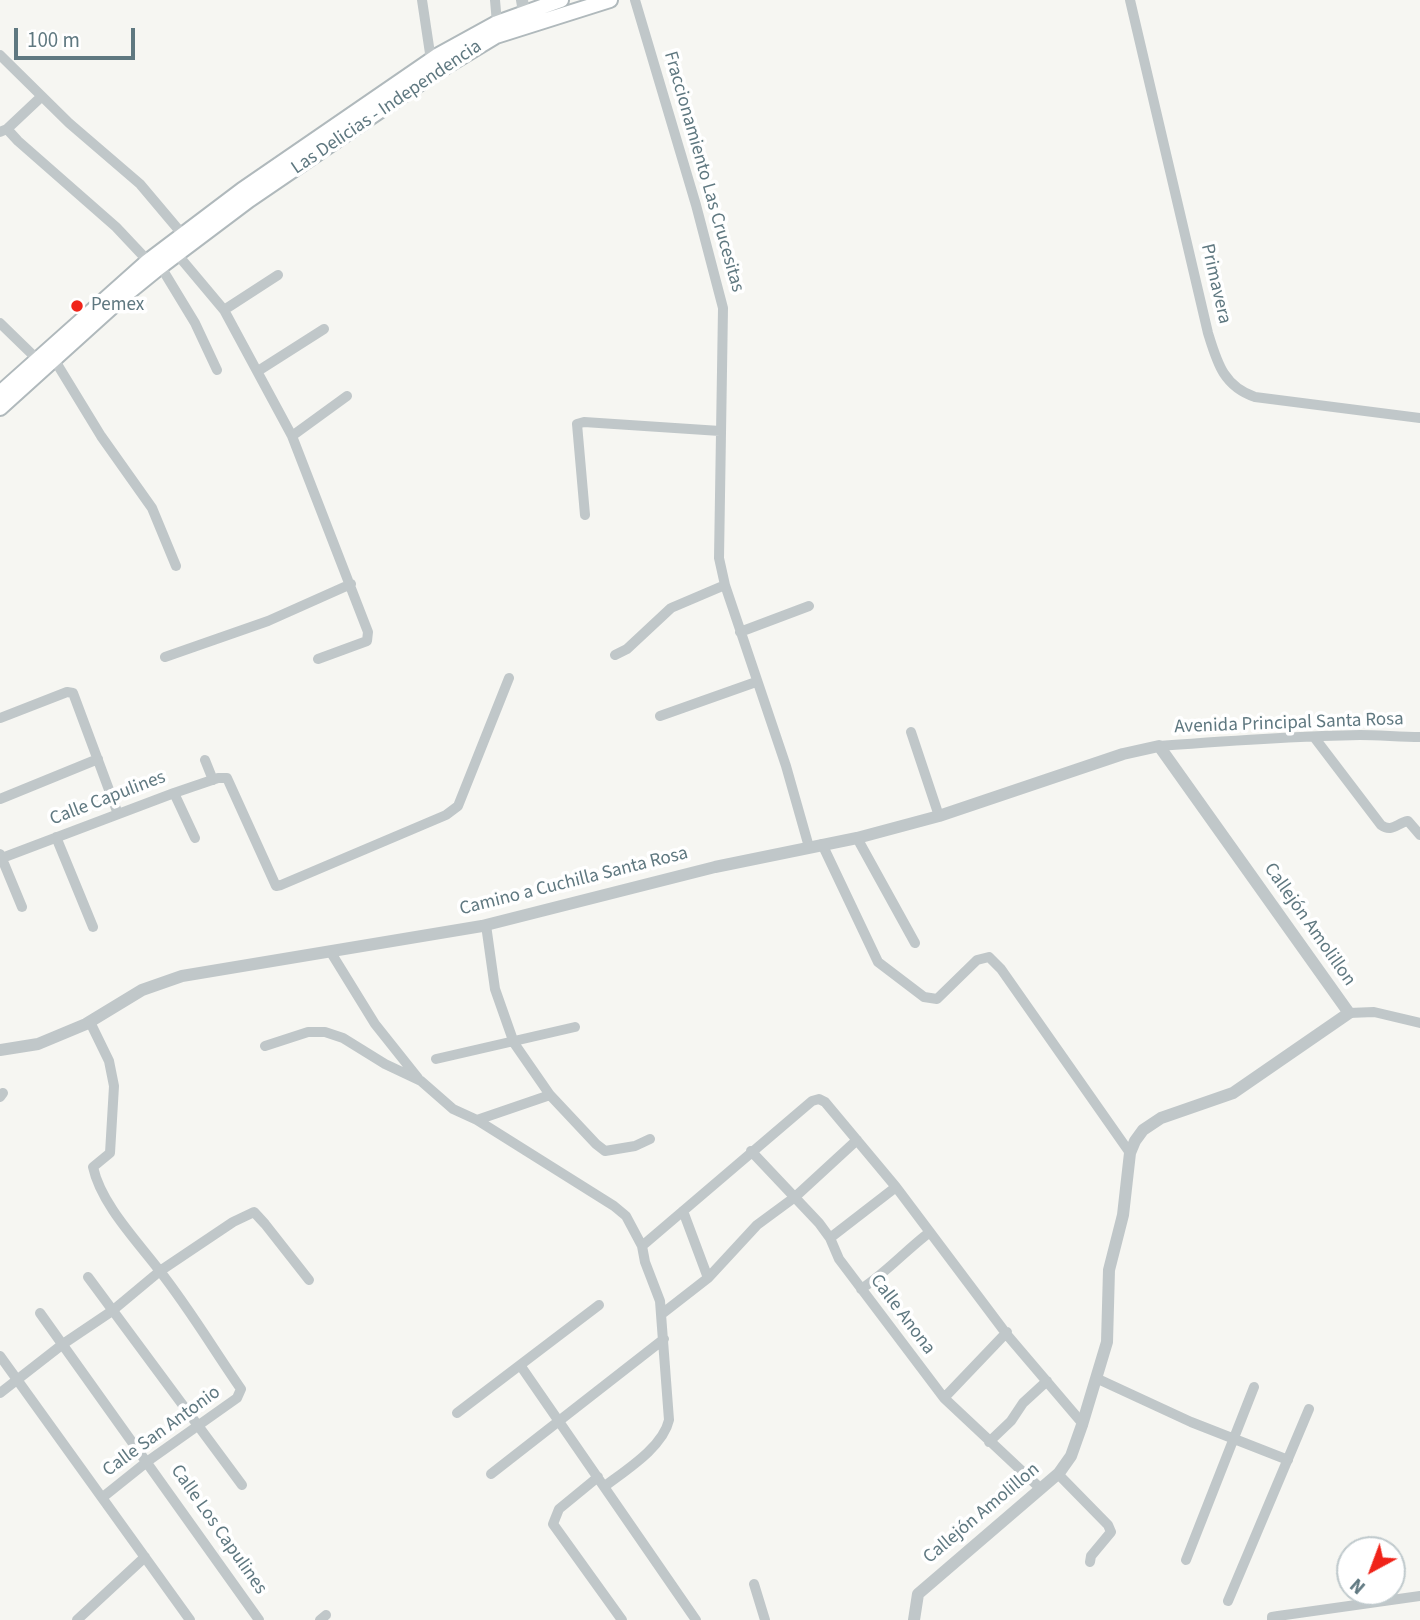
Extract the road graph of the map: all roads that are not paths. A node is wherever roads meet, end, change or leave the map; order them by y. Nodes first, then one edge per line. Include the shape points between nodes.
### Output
1 (422, 0) edge
2 (495, 0) edge
3 (561, 0) edge
4 (635, 0) edge
5 (1130, 0) edge
6 (603, 1) edge
7 (523, 6) edge
8 (497, 23) junction
9 (0, 55) edge
10 (431, 60) junction
11 (41, 97) junction
12 (4, 130) edge
13 (278, 173) junction
14 (246, 195) junction
15 (183, 235) junction
16 (177, 254) junction
17 (155, 264) junction
18 (278, 275) dead end
19 (224, 310) junction
20 (0, 323) edge
21 (324, 329) dead end
22 (37, 359) junction
23 (54, 359) junction
24 (217, 370) dead end
25 (258, 371) junction
26 (0, 393) edge
27 (347, 396) dead end
28 (0, 408) edge
29 (1420, 418) edge
30 (720, 431) junction
31 (292, 436) junction
32 (585, 515) dead end
33 (176, 566) dead end
34 (351, 584) junction
35 (725, 586) junction
36 (809, 606) dead end
37 (740, 632) junction
38 (615, 655) dead end
39 (165, 657) dead end
40 (318, 659) dead end
41 (509, 678) dead end
42 (756, 682) junction
43 (660, 716) dead end
44 (0, 718) edge
45 (911, 732) dead end
46 (1314, 737) junction
47 (1420, 737) edge
48 (1159, 746) junction
49 (99, 760) junction
50 (205, 760) dead end
51 (213, 780) junction
52 (174, 793) junction
53 (0, 799) edge
54 (118, 814) junction
55 (939, 816) junction
56 (1420, 835) edge
57 (56, 837) junction
58 (195, 838) dead end
59 (857, 838) junction
60 (815, 845) junction
61 (1, 856) edge
62 (22, 907) dead end
63 (486, 925) junction
64 (93, 927) dead end
65 (915, 943) dead end
66 (330, 951) junction
67 (1349, 1013) junction
68 (90, 1022) junction
69 (1420, 1023) edge
70 (575, 1027) dead end
71 (514, 1043) junction
72 (265, 1046) dead end
73 (0, 1049) edge
74 (436, 1059) dead end
75 (421, 1081) junction
76 (550, 1095) junction
77 (477, 1120) junction
78 (650, 1139) dead end
79 (858, 1140) junction
80 (751, 1151) junction
81 (1130, 1153) junction
82 (896, 1186) junction
83 (795, 1197) junction
84 (683, 1211) junction
85 (930, 1232) junction
86 (830, 1238) junction
87 (642, 1246) junction
88 (160, 1271) junction
89 (88, 1277) dead end
90 (708, 1278) junction
91 (309, 1280) dead end
92 (861, 1289) junction
93 (599, 1305) dead end
94 (112, 1311) junction
95 (40, 1313) dead end
96 (663, 1313) junction
97 (1007, 1332) junction
98 (664, 1339) junction
99 (63, 1344) junction
100 (0, 1356) edge
101 (520, 1364) junction
102 (1098, 1379) junction
103 (18, 1380) junction
104 (1047, 1381) junction
105 (1254, 1387) dead end
106 (0, 1393) edge
107 (944, 1398) junction
108 (1309, 1409) dead end
109 (457, 1413) dead end
110 (560, 1421) junction
111 (1083, 1424) junction
112 (198, 1426) junction
113 (1233, 1437) junction
114 (989, 1442) junction
115 (1288, 1460) junction
116 (148, 1461) junction
117 (491, 1474) dead end
118 (1058, 1474) junction
119 (598, 1477) junction
120 (242, 1485) dead end
121 (605, 1486) junction
122 (1040, 1488) junction
123 (103, 1497) junction
124 (145, 1557) junction
125 (1186, 1560) dead end
126 (1090, 1562) dead end
127 (754, 1584) dead end
128 (1420, 1597) edge
129 (1228, 1601) dead end
130 (1272, 1619) edge
131 (77, 1620) edge
132 (190, 1620) edge
133 (259, 1620) edge
134 (622, 1620) edge
135 (696, 1620) edge
136 (765, 1620) edge
137 (914, 1620) edge

1 - 10 street
2 - 8 street
3 - 7 main road, Las Delicias - Independencia
4 - 30 street, Fraccionamiento Las Crucesitas via 723,308
5 - 29 street, Primavera via 1208,333 1225,377 1255,397
6 - 13 main road, Las Delicias - Independencia via 476,46
7 - 8 main road, Las Delicias - Independencia
8 - 10 main road, Las Delicias - Independencia
9 - 11 street
10 - 13 main road, Las Delicias - Independencia
11 - 12 street
11 - 15 street via 140,184
12 - 17 street
13 - 14 main road, Las Delicias - Independencia
14 - 15 main road
14 - 16 main road
15 - 17 main road
16 - 17 main road
16 - 19 street
17 - 22 main road
17 - 23 main road
17 - 24 street via 195,323
18 - 19 street
19 - 25 street
20 - 22 street
21 - 25 street
22 - 26 main road
23 - 28 main road
23 - 33 street via 152,508
25 - 31 street
27 - 31 street
30 - 32 street via 577,424
30 - 35 street, Fraccionamiento Las Crucesitas via 719,558
31 - 34 street
34 - 39 street via 268,621
34 - 40 street via 369,637
35 - 37 street, Fraccionamiento Las Crucesitas
35 - 38 street via 671,608
36 - 37 street
37 - 42 street, Fraccionamiento Las Crucesitas
41 - 51 street, Calle Capulines via 458,806 276,886 227,778
42 - 43 street
42 - 60 street, Fraccionamiento Las Crucesitas
44 - 49 street via 73,693
45 - 55 street
46 - 47 street, Avenida Principal Santa Rosa
46 - 48 street, Avenida Principal Santa Rosa
46 - 56 street via 1381,825 1392,829 1408,821
48 - 55 street, Camino a Cuchilla Santa Rosa
48 - 67 street, Callejón Amolillon
49 - 53 street
49 - 54 street
50 - 51 street
51 - 52 street, Calle Capulines
52 - 54 street, Calle Capulines
52 - 58 street
54 - 57 street, Calle Capulines
55 - 59 street, Camino a Cuchilla Santa Rosa
57 - 61 street, Calle Capulines
57 - 64 street
59 - 60 street, Camino a Cuchilla Santa Rosa
59 - 65 street
60 - 63 street, Camino a Cuchilla Santa Rosa
60 - 81 street, Fraccionamiento Las Crucesitas via 878,962 924,997 937,999 977,960 989,957
61 - 62 street
63 - 66 street, Camino a Cuchilla Santa Rosa
63 - 71 street via 495,989
66 - 68 street, Camino a Cuchilla Santa Rosa via 182,976 142,990
66 - 75 street via 375,1024
67 - 69 street via 1374,1012
67 - 81 street, Callejón Amolillon via 1233,1093 1161,1118 1143,1130
68 - 73 street, Camino a Cuchilla Santa Rosa via 38,1044
68 - 88 street via 109,1062 114,1086 110,1153 93,1167 95,1177 119,1218
70 - 71 street
71 - 74 street
71 - 76 street
72 - 75 street via 309,1032 325,1032
75 - 77 street via 453,1109
76 - 77 street
76 - 78 street via 601,1149 635,1146
77 - 87 street via 614,1206 626,1216
79 - 80 street via 819,1099
79 - 82 street
79 - 83 street
80 - 83 street, Calle Anona
80 - 84 street
81 - 102 street, Callejón Amolillon via 1123,1215 1109,1269 1108,1334
82 - 85 street
82 - 86 street
83 - 86 street, Calle Anona
83 - 90 street via 757,1225
84 - 87 street
84 - 90 street
85 - 92 street
85 - 97 street
86 - 92 street, Calle Anona
87 - 96 street
88 - 91 street via 254,1212
88 - 94 street
88 - 112 street, Calle San Antonio via 242,1389
89 - 94 street
90 - 96 street
92 - 107 street, Calle Anona
93 - 101 street
94 - 99 street
94 - 112 street
95 - 99 street, Calle Los Capulines
96 - 98 street
97 - 104 street
97 - 107 street
98 - 110 street
98 - 121 street via 667,1429 632,1466
99 - 103 street
99 - 116 street, Calle Los Capulines
100 - 103 street
101 - 109 street
101 - 110 street
102 - 111 street, Callejón Amolillon
102 - 113 street
103 - 106 street
103 - 123 street
104 - 111 street
104 - 114 street
105 - 113 street
107 - 114 street, Calle Anona
108 - 115 street
110 - 117 street
110 - 119 street
111 - 118 street, Callejón Amolillon via 1071,1456
112 - 116 street, Calle San Antonio
112 - 120 street
113 - 115 street
113 - 125 street
114 - 122 street, Calle Anona
115 - 129 street
116 - 123 street, Calle San Antonio
116 - 133 street, Calle Los Capulines
118 - 122 street, Callejón Amolillon
118 - 126 street via 1111,1532
119 - 121 street
119 - 134 street via 559,1509 553,1524
121 - 135 street
122 - 137 street, Callejón Amolillon via 918,1594
123 - 124 street
124 - 131 street
124 - 132 street
127 - 136 street
128 - 130 street

